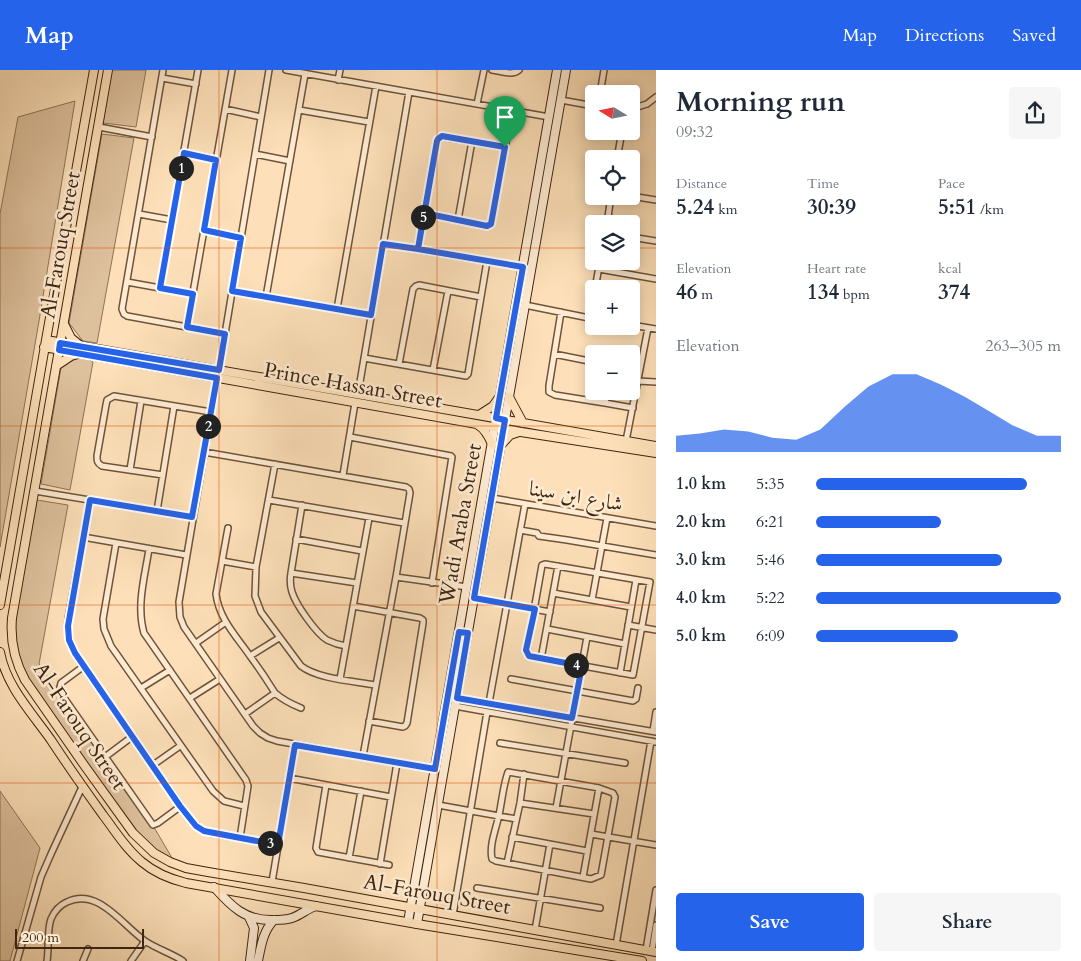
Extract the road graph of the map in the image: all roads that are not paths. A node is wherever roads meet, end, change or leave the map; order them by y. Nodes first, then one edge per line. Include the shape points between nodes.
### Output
1 (94, 70) edge
2 (108, 70) edge
3 (163, 70) edge
4 (198, 70) edge
5 (232, 70) edge
6 (269, 70) edge
7 (286, 70) edge
8 (340, 70) edge
9 (484, 70) edge
10 (492, 70) edge
11 (519, 70) edge
12 (557, 70) edge
13 (566, 70) edge
14 (604, 70) edge
15 (306, 74) junction
16 (162, 78) junction
17 (338, 80) junction
18 (196, 84) junction
19 (602, 85) edge
20 (376, 86) junction
21 (409, 92) junction
22 (656, 97) edge
23 (561, 100) junction
24 (477, 104) junction
25 (585, 104) edge
26 (640, 106) edge
27 (225, 109) junction
28 (299, 110) junction
29 (512, 110) junction
30 (261, 116) junction
31 (549, 117) junction
32 (369, 122) junction
33 (99, 127) junction
34 (152, 136) junction
35 (472, 141) junction
36 (505, 147) junction
37 (184, 153) junction
38 (255, 154) junction
39 (216, 160) junction
40 (290, 161) junction
41 (640, 197) edge
42 (656, 200) edge
43 (534, 203) junction
44 (543, 203) junction
45 (424, 213) junction
46 (139, 214) junction
47 (172, 220) junction
48 (458, 220) junction
49 (204, 230) junction
50 (241, 238) junction
51 (640, 238) edge
52 (656, 241) edge
53 (383, 244) junction
54 (418, 249) junction
55 (487, 261) junction
56 (523, 267) junction
57 (605, 270) edge
58 (656, 279) edge
59 (127, 282) junction
60 (160, 288) junction
61 (232, 291) junction
62 (448, 291) junction
63 (193, 294) junction
64 (266, 297) junction
65 (481, 297) junction
66 (525, 305) junction
67 (337, 310) junction
68 (561, 312) junction
69 (371, 315) junction
70 (585, 317) edge
71 (64, 323) junction
72 (187, 327) junction
73 (640, 327) edge
74 (648, 328) junction
75 (656, 329) edge
76 (225, 334) junction
77 (45, 344) junction
78 (59, 346) junction
79 (81, 350) junction
80 (554, 354) junction
81 (364, 358) junction
82 (585, 360) edge
83 (399, 364) junction
84 (56, 366) junction
85 (640, 368) edge
86 (434, 370) junction
87 (218, 374) junction
88 (640, 381) edge
89 (656, 382) edge
90 (358, 394) junction
91 (500, 396) junction
92 (509, 397) junction
93 (634, 400) edge
94 (140, 401) junction
95 (605, 402) joint
96 (355, 403) junction
97 (174, 406) junction
98 (632, 408) junction
99 (211, 412) junction
100 (479, 415) junction
101 (496, 418) junction
102 (505, 420) junction
103 (523, 423) junction
104 (476, 424) junction
105 (495, 428) junction
106 (504, 429) junction
107 (521, 432) junction
108 (350, 437) junction
109 (626, 441) junction
110 (492, 444) junction
111 (501, 445) junction
112 (656, 446) edge
113 (204, 452) junction
114 (656, 453) edge
115 (275, 464) junction
116 (130, 470) junction
117 (163, 475) junction
118 (343, 475) junction
119 (34, 491) junction
120 (492, 498) junction
121 (90, 500) junction
122 (268, 500) junction
123 (524, 504) junction
124 (302, 506) junction
125 (158, 511) junction
126 (192, 517) junction
127 (369, 518) junction
128 (607, 518) junction
129 (404, 523) junction
130 (656, 526) edge
131 (228, 528) dead end
132 (520, 530) junction
133 (83, 537) junction
134 (296, 539) junction
135 (116, 543) junction
136 (602, 546) junction
137 (149, 548) junction
138 (362, 551) junction
139 (186, 555) junction
140 (656, 555) edge
141 (222, 560) junction
142 (558, 566) junction
143 (256, 567) junction
144 (291, 573) junction
145 (597, 573) junction
146 (396, 577) junction
147 (636, 580) junction
148 (357, 583) junction
149 (432, 583) junction
150 (467, 587) junction
151 (553, 593) junction
152 (474, 598) junction
153 (592, 600) junction
154 (507, 604) junction
155 (0, 605) edge
156 (353, 606) junction
157 (631, 607) junction
158 (535, 609) junction
159 (389, 612) junction
160 (550, 612) junction
161 (226, 622) junction
162 (628, 625) junction
163 (642, 627) junction
164 (546, 629) junction
165 (656, 630) edge
166 (459, 632) junction
167 (468, 633) junction
168 (587, 637) junction
169 (279, 638) junction
170 (196, 643) junction
171 (625, 644) junction
172 (346, 646) junction
173 (0, 652) edge
174 (250, 656) junction
175 (541, 659) junction
176 (84, 666) junction
177 (582, 666) junction
178 (170, 670) junction
179 (620, 673) junction
180 (220, 679) junction
181 (340, 679) junction
182 (511, 679) dead end
183 (375, 685) junction
184 (141, 688) junction
185 (638, 688) dead end
186 (577, 690) junction
187 (275, 693) junction
188 (190, 698) junction
189 (456, 702) junction
190 (489, 703) junction
191 (301, 708) dead end
192 (487, 712) junction
193 (656, 712) edge
194 (245, 714) junction
195 (572, 718) junction
196 (369, 721) junction
197 (571, 727) junction
198 (654, 731) edge
199 (133, 736) junction
200 (653, 741) edge
201 (500, 742) dead end
202 (295, 745) junction
203 (180, 746) junction
204 (566, 753) junction
205 (363, 756) junction
206 (105, 757) junction
207 (398, 763) junction
208 (625, 763) dead end
209 (153, 765) junction
210 (435, 769) junction
211 (524, 774) junction
212 (289, 778) junction
213 (561, 780) junction
214 (326, 785) junction
215 (82, 787) junction
216 (600, 788) junction
217 (361, 791) junction
218 (391, 797) junction
219 (520, 803) junction
220 (438, 805) junction
221 (180, 806) junction
222 (244, 806) junction
223 (556, 808) junction
224 (470, 811) junction
225 (594, 814) junction
226 (499, 817) junction
227 (516, 819) junction
228 (591, 834) junction
229 (512, 837) junction
230 (608, 837) junction
231 (240, 838) junction
232 (634, 841) junction
233 (550, 844) junction
234 (278, 845) junction
235 (656, 845) edge
236 (587, 851) junction
237 (349, 858) junction
238 (507, 863) junction
239 (380, 864) junction
240 (390, 865) dead end
241 (546, 870) junction
242 (583, 877) junction
243 (272, 882) junction
244 (214, 887) junction
245 (477, 888) dead end
246 (656, 890) edge
247 (541, 898) junction
248 (316, 906) junction
249 (411, 907) junction
250 (600, 908) dead end
251 (420, 909) junction
252 (452, 915) junction
253 (249, 917) junction
254 (274, 920) junction
255 (408, 922) junction
256 (417, 924) junction
257 (656, 925) edge
258 (535, 930) junction
259 (572, 936) junction
260 (145, 941) junction
261 (616, 945) junction
262 (88, 949) dead end
263 (570, 949) junction
264 (651, 951) edge
265 (17, 961) edge
266 (47, 961) edge
267 (83, 961) edge
268 (131, 961) edge
269 (183, 961) edge
270 (250, 961) edge
271 (258, 961) edge
272 (642, 961) edge

1 - 77 main road, Al-Farouq Street
2 - 33 main road, Al-Farouq Street
3 - 16 street
4 - 18 street
5 - 27 street
6 - 30 street
7 - 15 street
8 - 17 street
9 - 24 street
10 - 11 street via 512,73
12 - 31 main road, Wadi Araba Street
13 - 23 main road, Wadi Araba Street
14 - 19 street
15 - 17 street
15 - 28 street
16 - 18 street
16 - 34 street
17 - 20 street
18 - 37 street
20 - 21 street
20 - 32 street
21 - 24 street
21 - 53 street
22 - 26 street
23 - 25 street
23 - 44 main road, Wadi Araba Street
24 - 29 street
27 - 30 street
27 - 39 street
28 - 32 street
28 - 40 street
29 - 31 street
29 - 36 street
30 - 38 street
31 - 43 main road, Wadi Araba Street
32 - 67 street
33 - 34 street
33 - 71 main road, Al-Farouq Street
34 - 46 street
35 - 36 street
35 - 45 street via 442,136 438,139
35 - 48 street
36 - 48 street via 491,224
37 - 39 street
37 - 47 street
38 - 40 street
38 - 50 street
39 - 49 street
40 - 64 street
41 - 42 street
43 - 44 main road
43 - 56 main road, Wadi Araba Street
44 - 66 main road, Wadi Araba Street
45 - 48 street
45 - 54 street
46 - 47 street
46 - 59 street
47 - 60 street
49 - 50 street
49 - 63 street
50 - 61 street
51 - 52 street
53 - 54 street
53 - 69 street
54 - 55 street
55 - 56 street
55 - 65 street
56 - 91 main road, Wadi Araba Street
57 - 58 street
59 - 60 street
59 - 72 street via 124,314
60 - 63 street
61 - 64 street
61 - 76 street
62 - 65 street
62 - 83 street via 419,285 413,289
62 - 86 street
63 - 72 street
64 - 67 street
65 - 86 street via 468,374 463,376
66 - 68 street
66 - 92 main road, Wadi Araba Street
67 - 69 street
68 - 70 street
68 - 80 street
69 - 81 street
71 - 78 main road, Al-Farouq Street
71 - 79 main road
72 - 76 street
73 - 74 street
74 - 75 street
74 - 85 street
76 - 87 street
77 - 78 main road, Prince Hassan Street
77 - 155 main road, Al-Farouq Street
78 - 79 main road, Prince Hassan Street
78 - 84 main road, Al-Farouq Street
79 - 84 main road
79 - 87 main road, Prince Hassan Street
80 - 82 street
80 - 95 street via 548,389 551,394
81 - 83 street
81 - 90 street
83 - 86 street
84 - 119 main road, Al-Farouq Street
87 - 90 main road, Prince Hassan Street
87 - 96 main road, Prince Hassan Street
87 - 99 street
88 - 89 street
90 - 100 main road, Prince Hassan Street
91 - 100 main road via 493,406
91 - 101 main road, Wadi Araba Street
92 - 102 main road, Wadi Araba Street
92 - 103 main road
93 - 98 street
94 - 97 street
94 - 116 street
94 - 116 street via 114,396 107,400 97,456 102,466
95 - 98 street
96 - 104 main road, Prince Hassan Street
96 - 108 street
97 - 99 street
97 - 117 street
98 - 109 street
99 - 113 street
100 - 101 main road, Prince Hassan Street
101 - 102 main road, Prince Hassan Street
101 - 105 main road, Wadi Araba Street
102 - 103 main road, Prince Hassan Street
102 - 106 main road, Wadi Araba Street
103 - 109 main road, Prince Hassan Street
104 - 105 main road, Prince Hassan Street
104 - 110 main road
105 - 106 main road, Prince Hassan Street
105 - 110 main road, Wadi Araba Street
106 - 107 main road, Prince Hassan Street
106 - 111 main road, Wadi Araba Street
107 - 111 main road via 510,435
107 - 114 main road, Prince Hassan Street
108 - 118 street
108 - 149 street via 452,457
109 - 112 main road, Prince Hassan Street
110 - 150 main road, Wadi Araba Street
111 - 120 main road, Wadi Araba Street
113 - 115 street
113 - 126 street
115 - 118 street
115 - 122 street
116 - 117 street
117 - 125 street
118 - 129 street via 409,489
119 - 121 street
119 - 243 main road, Al-Farouq Street via 11,629 14,654 25,680 123,820 146,847 186,868
120 - 123 street, شارع ابن سينا
120 - 152 main road, Wadi Araba Street
121 - 125 street
121 - 133 street
122 - 124 street
122 - 143 street
123 - 128 street, شارع ابن سينا
123 - 132 street
124 - 127 street
124 - 134 street
125 - 126 street
126 - 139 street
127 - 129 street
127 - 138 street
128 - 130 street, شارع ابن سينا
128 - 136 street
129 - 146 street
131 - 141 street
132 - 136 street
132 - 154 street
133 - 135 street
133 - 176 street via 68,626 71,647
134 - 138 street
134 - 144 street
135 - 137 street
135 - 184 street via 104,610 104,629 111,646
136 - 140 street
136 - 145 street
137 - 139 street
137 - 178 street via 140,600 141,624 149,642
138 - 148 street
139 - 170 street via 179,609 184,626
141 - 143 street
141 - 161 street via 216,594
142 - 145 street
142 - 151 street
142 - 158 street via 542,564
143 - 169 street via 257,603
144 - 148 street
144 - 172 street via 294,596 319,634
145 - 147 street
145 - 153 street
146 - 149 street
146 - 159 street
147 - 157 street
147 - 163 street via 650,582
148 - 156 street
149 - 150 street
150 - 166 main road, Wadi Araba Street
151 - 153 street
151 - 160 street
152 - 154 street
152 - 167 main road, Wadi Araba Street
153 - 157 street
154 - 158 street
154 - 190 street
156 - 159 street
156 - 172 street
157 - 162 street
158 - 160 street
158 - 175 street via 526,650 529,656
159 - 183 street
159 - 196 street via 420,618 423,623 407,723 403,727
160 - 164 street
161 - 170 street
161 - 174 street
162 - 163 street
162 - 171 street
163 - 165 street
163 - 179 street via 634,675
164 - 168 street
164 - 175 street
166 - 167 main road
166 - 210 main road, Wadi Araba Street
167 - 189 main road, Wadi Araba Street
168 - 171 street
168 - 177 street
169 - 174 street
169 - 181 street via 306,671
170 - 180 street
171 - 179 street
172 - 181 street
173 - 215 main road, Al-Farouq Street via 16,690
174 - 187 street
175 - 177 street
176 - 199 street
176 - 206 street via 61,683 60,692
177 - 179 street
177 - 186 street
178 - 184 street
178 - 188 street
180 - 188 street
180 - 194 street
181 - 183 street
182 - 186 street
183 - 196 street
184 - 203 street
185 - 186 street via 633,701
186 - 195 street
187 - 191 street
187 - 194 street
188 - 222 street via 246,780
189 - 190 street
189 - 192 street
189 - 220 main road, Wadi Araba Street
190 - 195 street
192 - 197 street
192 - 224 street
193 - 198 street
194 - 202 street via 253,726 268,738
195 - 197 street
195 - 198 street
196 - 205 street
197 - 200 street
197 - 204 street
199 - 206 street
199 - 209 street
200 - 232 street
201 - 204 street
202 - 205 street
202 - 212 street
203 - 209 street
203 - 222 street via 219,797
204 - 208 street
204 - 213 street
205 - 207 street
206 - 221 street via 153,825
207 - 210 street
207 - 218 street
209 - 221 street
210 - 249 main road, Wadi Araba Street
211 - 213 street
211 - 219 street
211 - 226 street via 508,772
212 - 214 street
212 - 234 street
213 - 216 street
213 - 223 street
214 - 217 street
214 - 237 street via 316,848 318,852
215 - 244 main road, Al-Farouq Street via 123,843 142,862 172,879
215 - 265 street via 41,877
216 - 225 street
216 - 230 street via 615,796
217 - 218 street
217 - 237 street
218 - 239 street
219 - 223 street
219 - 227 street
220 - 224 street
220 - 251 main road, Wadi Araba Street
221 - 231 street via 201,829
222 - 231 street
223 - 225 street
224 - 226 street
224 - 252 street
225 - 228 street
226 - 227 street
226 - 238 street via 491,856 496,861
227 - 229 street
228 - 230 street
228 - 236 street
229 - 233 street
229 - 238 street
230 - 232 street
230 - 242 street via 600,875 592,879
231 - 234 street
232 - 235 street
232 - 261 street
233 - 236 street
233 - 241 street
234 - 243 street
236 - 242 street
237 - 239 street
238 - 241 street
239 - 240 street
241 - 242 street
241 - 247 street
243 - 249 main road, Al-Farouq Street
244 - 248 main road, Al-Farouq Street
244 - 253 main road
245 - 247 street
246 - 264 street
247 - 250 street
247 - 258 street
248 - 254 main road via 292,918
248 - 255 main road, Al-Farouq Street
249 - 251 main road, Al-Farouq Street
249 - 255 main road, Wadi Araba Street
251 - 252 main road, Al-Farouq Street
251 - 256 main road, Wadi Araba Street
252 - 258 main road, Al-Farouq Street
253 - 254 main road
253 - 270 main road via 254,928
254 - 271 main road via 264,934
255 - 256 main road, Al-Farouq Street
256 - 263 main road, Al-Farouq Street
257 - 264 street
258 - 259 main road, Al-Farouq Street
259 - 261 main road, Al-Farouq Street
259 - 263 main road
260 - 266 street via 100,903 74,899 63,904 52,916
260 - 268 street
260 - 269 street
261 - 264 main road, Al-Farouq Street
262 - 267 street
263 - 272 main road, Al-Farouq Street

